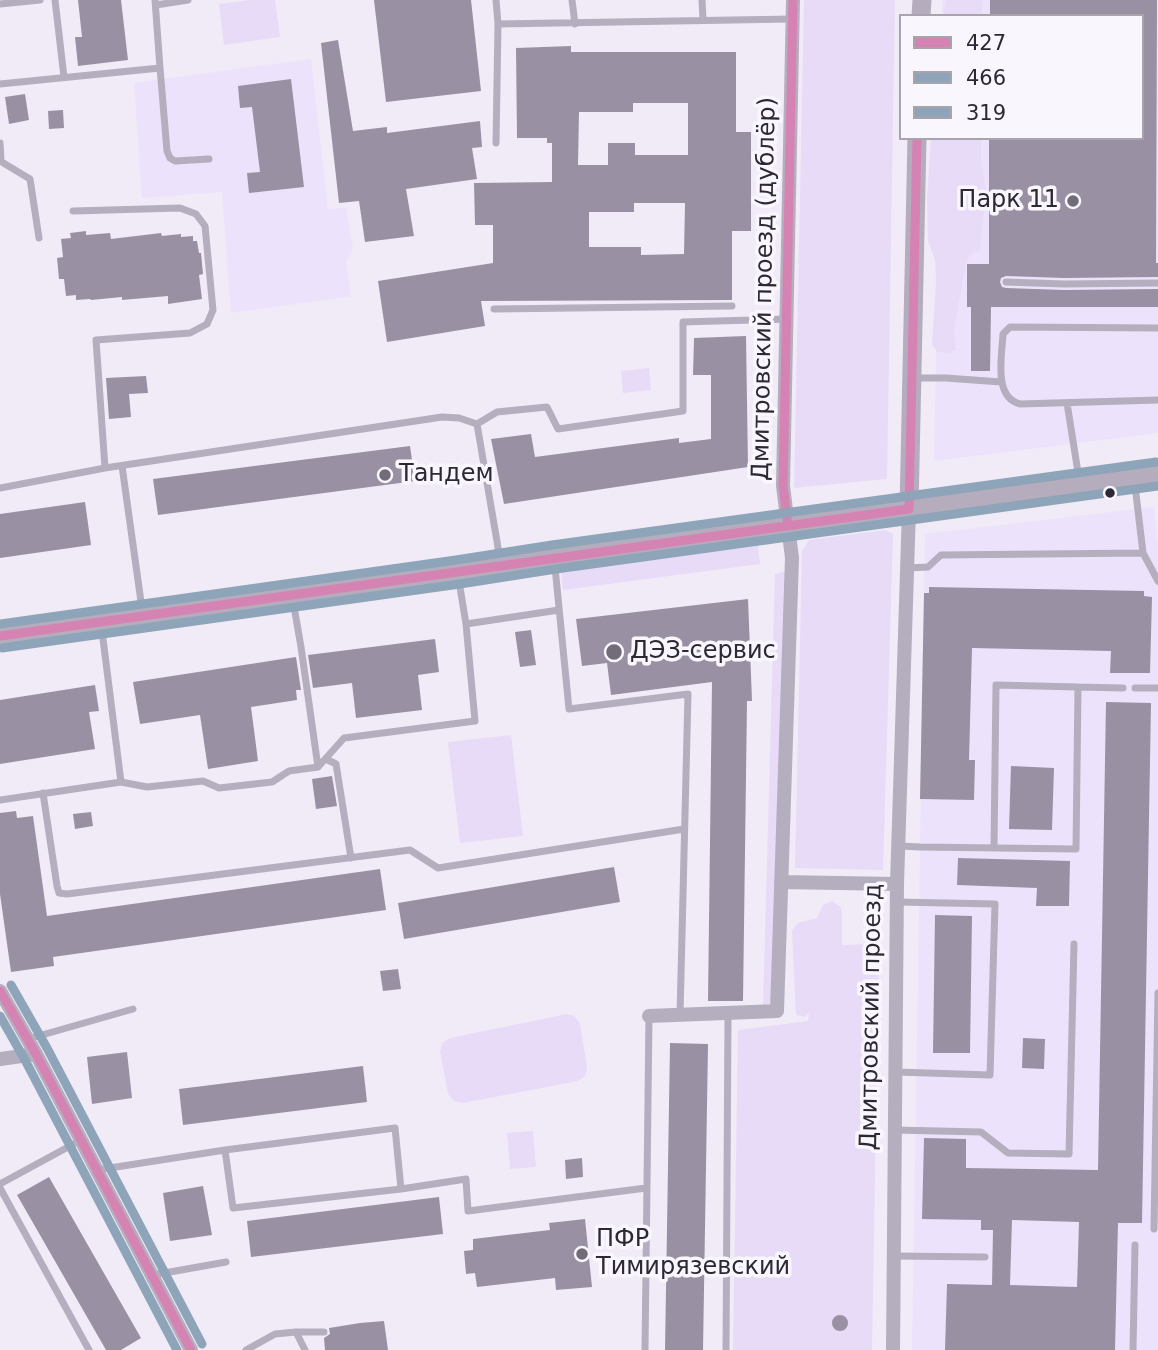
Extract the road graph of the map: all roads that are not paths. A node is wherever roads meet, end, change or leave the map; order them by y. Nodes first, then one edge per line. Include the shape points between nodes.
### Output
1 (40, 0) edge
2 (55, 0) edge
3 (188, 0) edge
4 (496, 0) edge
5 (572, 0) edge
6 (702, 0) edge
7 (793, 0) edge
8 (155, 2) edge
9 (0, 4) edge
10 (793, 19) junction
11 (703, 20) junction
12 (498, 24) junction
13 (575, 24) junction
14 (160, 68) junction
15 (64, 77) junction
16 (0, 84) edge
17 (917, 140) edge
18 (0, 143) edge
19 (496, 143) dead end
20 (209, 159) dead end
21 (1, 161) edge
22 (73, 211) dead end
23 (39, 238) dead end
24 (1006, 282) dead end
25 (1158, 283) edge
26 (732, 306) dead end
27 (494, 309) dead end
28 (788, 319) junction
29 (1158, 328) edge
30 (912, 379) junction
31 (1001, 382) junction
32 (1158, 400) edge
33 (1067, 403) junction
34 (477, 424) junction
35 (122, 466) junction
36 (105, 468) junction
37 (1158, 474) edge
38 (1134, 477) junction
39 (1080, 485) junction
40 (0, 488) edge
41 (909, 509) junction
42 (789, 526) junction
43 (1143, 553) junction
44 (554, 557) junction
45 (501, 565) junction
46 (906, 568) junction
47 (458, 572) junction
48 (1158, 580) edge
49 (292, 595) junction
50 (559, 610) junction
51 (143, 616) junction
52 (101, 622) junction
53 (466, 624) junction
54 (0, 636) edge
55 (1078, 687) junction
56 (1122, 688) dead end
57 (1135, 688) dead end
58 (1158, 688) edge
59 (326, 759) junction
60 (318, 767) junction
61 (121, 782) junction
62 (43, 793) junction
63 (0, 800) edge
64 (684, 829) junction
65 (898, 846) junction
66 (994, 848) junction
67 (351, 858) junction
68 (781, 882) junction
69 (897, 884) junction
70 (897, 902) junction
71 (1074, 944) dead end
72 (0, 990) edge
73 (1158, 993) edge
74 (133, 1009) dead end
75 (728, 1013) junction
76 (680, 1015) junction
77 (649, 1016) joint
78 (27, 1039) junction
79 (36, 1054) junction
80 (0, 1059) edge
81 (896, 1072) junction
82 (895, 1130) junction
83 (81, 1140) junction
84 (225, 1150) junction
85 (97, 1170) junction
86 (0, 1186) edge
87 (646, 1188) junction
88 (401, 1189) junction
89 (1154, 1229) dead end
90 (1135, 1245) dead end
91 (893, 1256) junction
92 (985, 1257) dead end
93 (226, 1262) dead end
94 (153, 1275) junction
95 (296, 1332) junction
96 (324, 1332) dead end
97 (89, 1350) edge
98 (191, 1350) edge
99 (246, 1350) edge
100 (305, 1350) edge
101 (645, 1350) edge
102 (726, 1350) edge
103 (893, 1350) edge
104 (1133, 1350) edge

1 - 9 lane
2 - 15 lane
3 - 8 lane
4 - 12 lane
5 - 13 lane
6 - 11 lane
7 - 10 street, Дмитровский проезд (дублёр)
8 - 14 lane
10 - 11 lane
10 - 28 street, Дмитровский проезд (дублёр)
11 - 13 lane
12 - 13 lane
12 - 19 lane
14 - 15 lane
14 - 20 lane via 170,158
15 - 16 lane
17 - 30 main road, Дмитровский проезд
18 - 21 lane
21 - 23 lane via 30,179
22 - 36 lane via 180,208 196,214 205,226 213,310 207,324 190,333 96,340
24 - 25 lane
26 - 27 lane
28 - 34 lane via 683,322 683,411 558,429 547,407 497,412
28 - 42 street, Дмитровский проезд (дублёр) via 783,486
29 - 31 lane via 1010,327 1003,334
30 - 31 lane
30 - 41 main road, Дмитровский проезд
31 - 33 lane via 1013,402
32 - 33 lane
33 - 39 lane
34 - 35 lane via 442,417
34 - 45 lane
35 - 36 lane
35 - 51 lane
36 - 40 lane
37 - 38 main road
38 - 39 main road
38 - 43 lane
39 - 41 main road
41 - 42 main road
41 - 46 street, Дмитровский проезд
42 - 44 main road
42 - 68 street, Дмитровский проезд (дублёр) via 792,558
43 - 46 lane via 940,555 928,566
43 - 48 lane
44 - 45 main road
44 - 50 lane
45 - 47 main road
46 - 65 street, Дмитровский проезд
47 - 49 main road
47 - 53 lane
49 - 51 main road
49 - 60 lane
50 - 53 lane
50 - 64 lane via 569,709 688,694
51 - 52 main road
52 - 54 main road
52 - 61 lane
53 - 59 lane via 475,721 344,738
55 - 56 lane
55 - 66 lane via 1076,849
55 - 66 lane via 996,685
57 - 58 lane
59 - 60 lane
59 - 67 lane via 336,764
60 - 61 lane via 289,771 272,782 219,789 203,781 147,787
61 - 62 lane
62 - 63 lane
62 - 67 lane via 60,893
64 - 67 lane via 438,868 410,850
64 - 76 lane
65 - 66 lane
65 - 69 street, Дмитровский проезд
68 - 69 street
68 - 75 street, Дмитровский проезд (дублёр) via 777,1011
69 - 70 street, Дмитровский проезд
70 - 81 street, Дмитровский проезд
70 - 81 lane via 995,904 990,1075
71 - 82 lane via 1069,1154 1008,1153 981,1132
72 - 78 street
73 - 89 lane
74 - 78 lane
75 - 76 street
75 - 102 lane
76 - 77 street
77 - 87 lane
78 - 79 street
79 - 80 street
79 - 83 street
81 - 82 street, Дмитровский проезд
82 - 91 street, Дмитровский проезд
83 - 85 street
83 - 86 lane
84 - 85 lane
84 - 88 lane via 233,1208
84 - 88 lane via 395,1128
85 - 94 street
86 - 97 lane
87 - 88 lane via 468,1211 466,1179
87 - 101 lane
90 - 104 lane
91 - 92 lane
91 - 103 street, Дмитровский проезд
93 - 94 lane
94 - 98 street
95 - 96 lane
95 - 99 lane via 275,1335
95 - 100 lane

